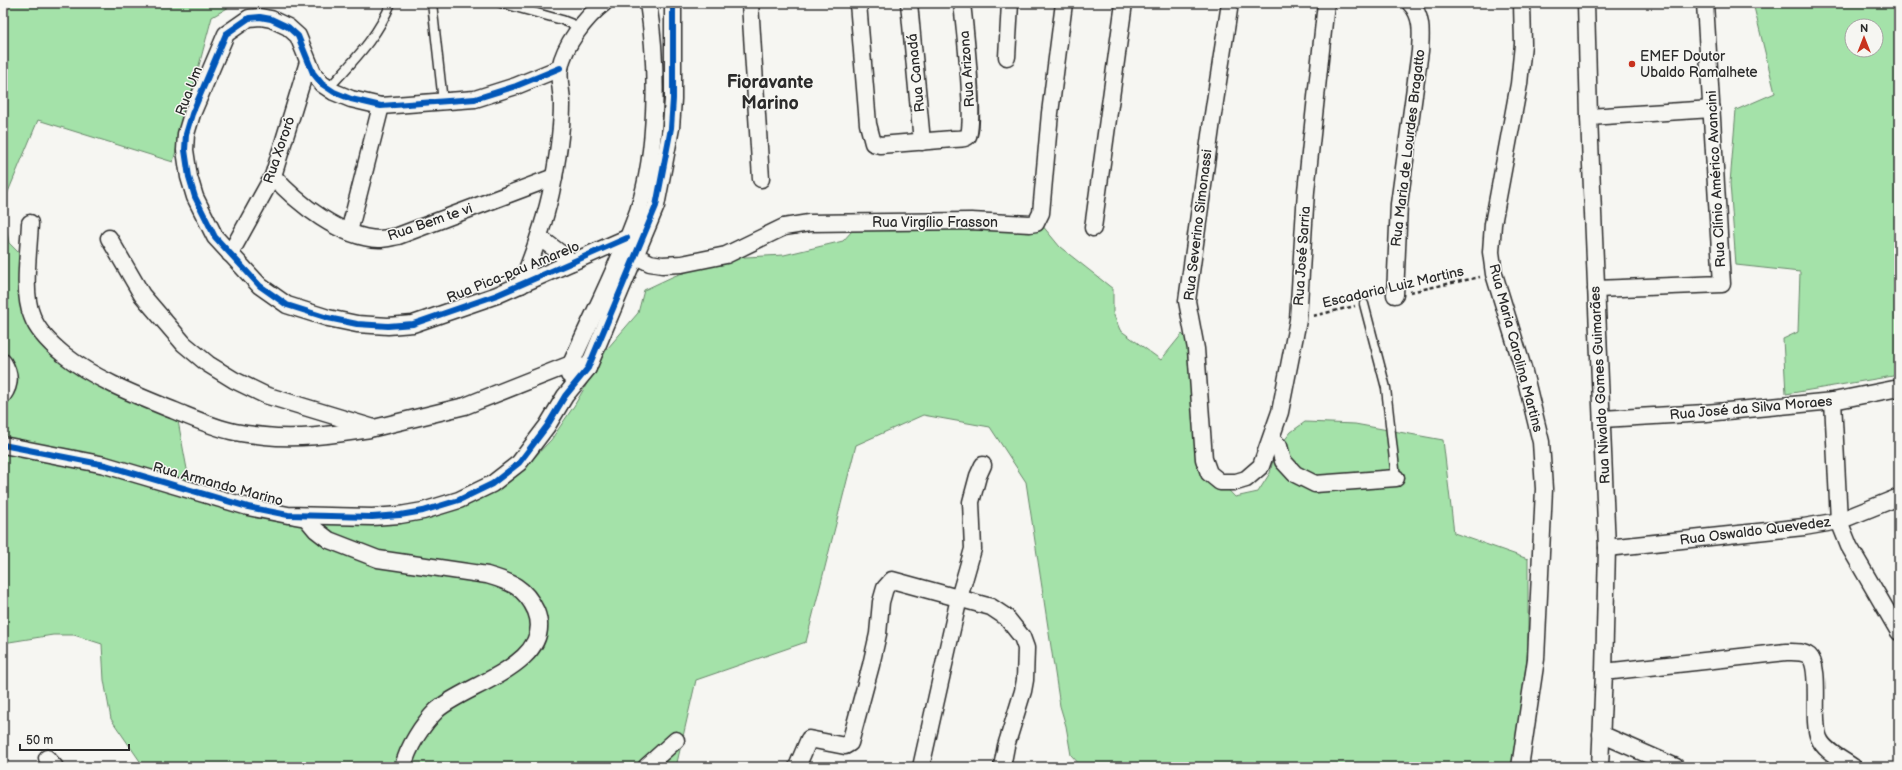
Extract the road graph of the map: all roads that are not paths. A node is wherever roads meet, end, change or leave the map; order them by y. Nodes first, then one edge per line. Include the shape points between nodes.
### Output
1 (391, 3) edge
2 (432, 3) edge
3 (501, 3) edge
4 (604, 3) edge
5 (648, 3) edge
6 (673, 3) edge
7 (750, 3) edge
8 (858, 3) edge
9 (909, 3) edge
10 (962, 3) edge
11 (1010, 3) edge
12 (1064, 3) edge
13 (1124, 3) edge
14 (1230, 3) edge
15 (1326, 3) edge
16 (1410, 3) edge
17 (1522, 3) edge
18 (1586, 3) edge
19 (1705, 3) edge
20 (580, 27) junction
21 (1007, 57) dead end
22 (308, 62) junction
23 (560, 68) junction
24 (329, 88) junction
25 (443, 102) junction
26 (381, 106) junction
27 (1712, 108) junction
28 (1589, 117) junction
29 (922, 142) junction
30 (273, 176) junction
31 (189, 177) joint
32 (554, 177) junction
33 (761, 178) dead end
34 (30, 223) dead end
35 (1093, 228) dead end
36 (349, 232) junction
37 (540, 237) junction
38 (109, 238) dead end
39 (628, 248) junction
40 (230, 254) junction
41 (572, 262) junction
42 (521, 285) junction
43 (1596, 289) junction
44 (1395, 295) road end
45 (1364, 304) road end
46 (3, 362) edge
47 (571, 364) junction
48 (588, 368) junction
49 (1899, 388) edge
50 (3, 395) edge
51 (565, 396) junction
52 (1833, 402) junction
53 (1602, 419) junction
54 (374, 428) junction
55 (1271, 440) junction
56 (3, 445) edge
57 (983, 465) dead end
58 (1396, 478) joint
59 (1227, 483) joint
60 (1899, 497) edge
61 (288, 514) junction
62 (1839, 521) junction
63 (1607, 548) junction
64 (959, 598) junction
65 (1899, 632) edge
66 (1604, 672) junction
67 (1601, 734) junction
68 (676, 740) dead end
69 (403, 767) edge
70 (646, 767) edge
71 (797, 767) edge
72 (921, 767) edge
73 (1002, 767) edge
74 (1520, 767) edge
75 (1600, 767) edge
76 (1676, 767) edge
77 (1853, 767) edge

1 - 24 lane via 367,45
2 - 25 lane
3 - 20 lane
4 - 20 street
5 - 39 street, Rua Armando Marino via 654,36 655,102 643,193
6 - 39 street, Rua Armando Marino via 671,128 656,206
7 - 33 street
8 - 29 street via 865,104 873,143 880,145
9 - 29 street, Rua Canadá
10 - 29 street, Rua Arizona via 971,129 965,138
11 - 21 street
12 - 39 street, Rua Virgílio Frasson via 1041,213 1036,222 809,223 784,227 726,255 662,265 650,263
13 - 35 street
14 - 59 street, Rua Severino Simonassi via 1187,301 1196,349 1204,459 1213,478
15 - 55 street, Rua José Sarria via 1306,191 1298,320 1280,412
16 - 44 street, Rua Maria de Lourdes Bragatto via 1419,16 1420,44 1399,204
17 - 74 street, Rua Maria Carolina Martins via 1523,44 1519,84 1491,237 1494,274 1523,368 1541,442 1543,467 1536,659
18 - 28 street, Rua Nivaldo Gomes Guimarães
19 - 27 street, Rua Clínio Américo Avancini
20 - 23 street
22 - 24 street via 313,73
22 - 30 street, Rua Xororó
22 - 31 street, Rua Um via 298,36 288,27 271,19 249,18 226,34 186,134 185,150
23 - 25 street via 475,99
23 - 32 street via 562,105
24 - 26 street via 351,99
25 - 26 street
26 - 36 street
27 - 28 street
27 - 43 street, Rua Clínio Américo Avancini via 1722,284
28 - 43 street, Rua Nivaldo Gomes Guimarães
30 - 36 street, Rua Bem te vi via 297,199 325,220
30 - 40 street, Rua Xororó
31 - 40 street, Rua Pica-pau Amarelo via 195,197 212,231
32 - 36 street, Rua Bem te vi via 398,236 379,239
32 - 37 street
34 - 54 street via 27,289 32,316 44,334 62,353 81,366 117,387 234,432 300,437
37 - 41 street
37 - 42 street
38 - 54 street via 142,295 184,344 208,364 265,395
39 - 41 street, Rua Pica-pau Amarelo
39 - 47 street, Rua Armando Marino
39 - 48 street, Rua Armando Marino
40 - 42 street, Rua Pica-pau Amarelo via 260,286 288,305 328,318 358,324 413,324
41 - 42 street, Rua Pica-pau Amarelo
43 - 53 street, Rua Nivaldo Gomes Guimarães
45 - 58 lane via 1386,388
46 - 50 street via 8,370 9,379
47 - 48 street
47 - 51 street, Rua Armando Marino
47 - 54 street via 465,406
48 - 51 street, Rua Armando Marino
49 - 52 street, Rua José da Silva Moraes
51 - 61 street, Rua Armando Marino via 548,426 519,463 492,484 458,500 400,516
52 - 53 street, Rua José da Silva Moraes
52 - 62 street
53 - 63 street, Rua Nivaldo Gomes Guimarães
55 - 58 street via 1279,446 1283,461 1294,474 1315,484
55 - 59 street, Rua José Sarria via 1261,466 1255,473 1246,479
56 - 61 street, Rua Armando Marino via 105,465 248,507
57 - 64 street via 972,496 972,549
60 - 62 street, Rua Oswaldo Quevedez
61 - 69 street via 306,518 329,540 378,560 488,575 504,580 525,592 533,604 538,628 536,638 527,654 506,670 437,710 411,746
62 - 63 street, Rua Oswaldo Quevedez
62 - 65 street via 1849,546
63 - 66 street, Rua Nivaldo Gomes Guimarães
64 - 71 street via 897,581 888,582 881,602 875,646 850,744 845,746 812,738 807,741
64 - 72 street
64 - 73 street via 999,611 1022,637 1026,648 1023,691
66 - 67 street, Rua Nivaldo Gomes Guimarães
66 - 77 street via 1786,652 1808,655 1813,661 1815,675 1818,737 1825,747
67 - 75 street, Rua Nivaldo Gomes Guimarães
67 - 76 street
68 - 70 street

